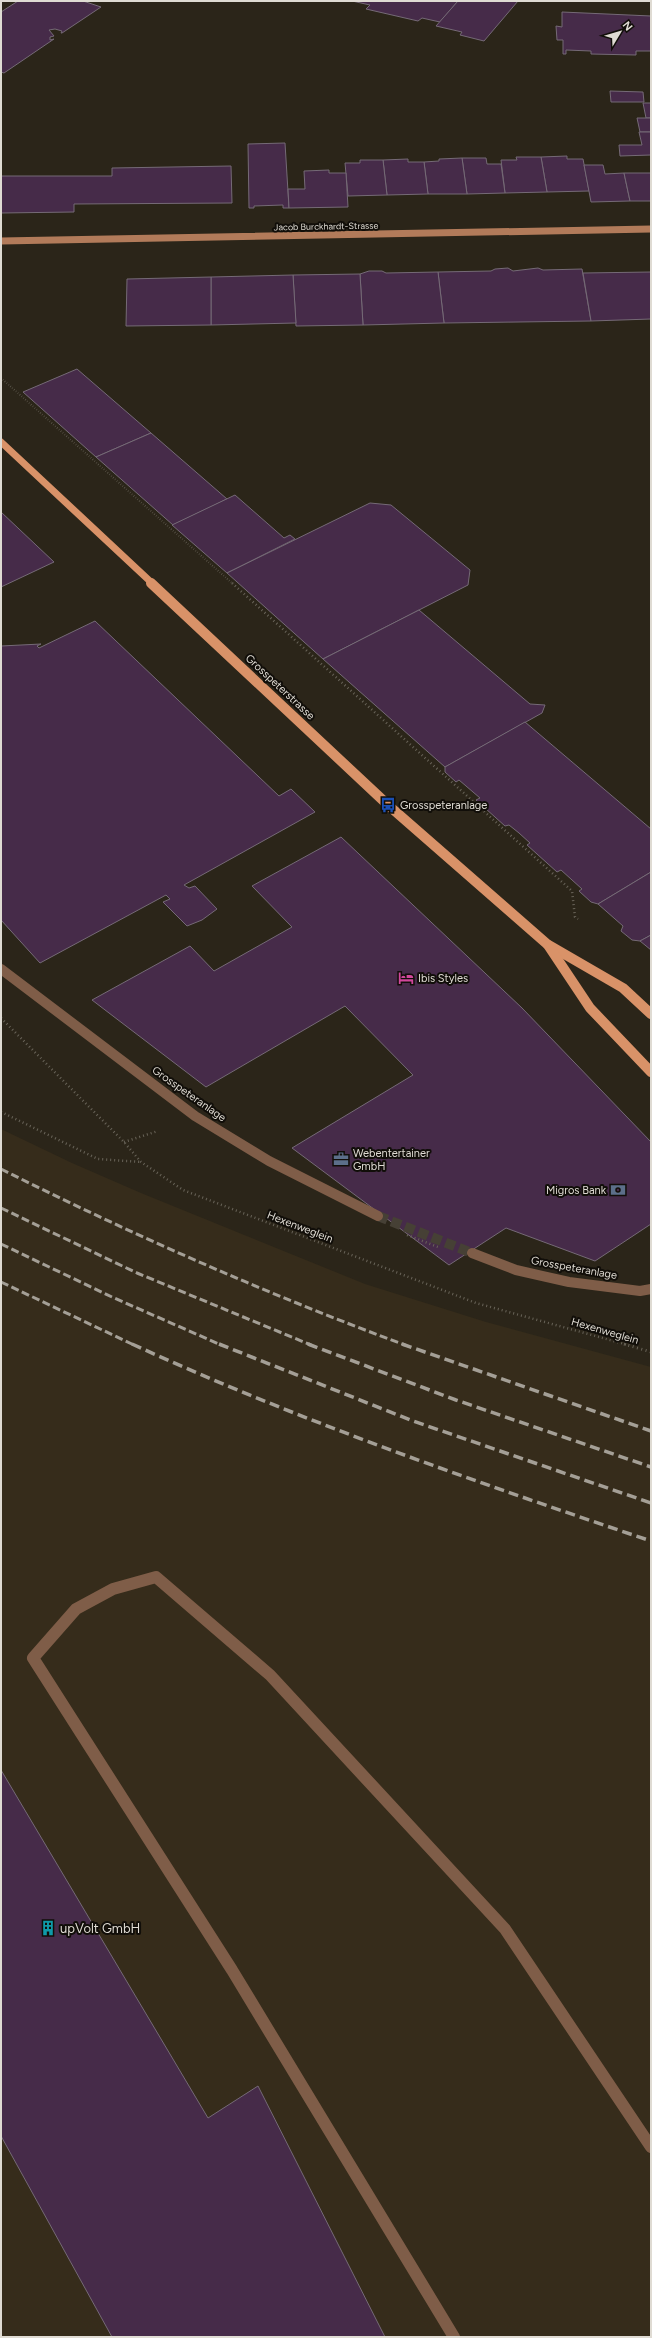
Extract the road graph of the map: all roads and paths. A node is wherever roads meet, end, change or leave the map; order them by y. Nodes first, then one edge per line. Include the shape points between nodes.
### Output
1 (651, 229) edge
2 (1, 241) edge
3 (1, 378) edge
4 (1, 442) edge
5 (581, 923) dead end
6 (547, 944) junction
7 (1, 969) edge
8 (651, 1014) edge
9 (1, 1018) edge
10 (651, 1072) edge
11 (1, 1112) edge
12 (141, 1162) junction
13 (378, 1216) tunnel mouth
14 (472, 1253) tunnel mouth
15 (651, 1289) edge
16 (651, 1352) edge
17 (651, 2147) edge
18 (454, 2337) edge

1 - 2 street, Jacob Burckhardt-Strasse
3 - 5 path via 308,651 572,891 575,917
4 - 6 main road, Grosspeterstrasse via 388,805
6 - 8 main road, Grosspeterstrasse via 623,988
6 - 10 main road, Grosspeterstrasse via 590,1008
7 - 13 street, Grosspeteranlage via 195,1116 269,1161
9 - 12 path, Hexenweglein
11 - 12 path via 98,1159
12 - 16 path, Hexenweglein via 183,1190 476,1304
14 - 15 street, Grosspeteranlage via 516,1270 569,1282 640,1291
17 - 18 street via 504,1928 270,1675 156,1578 113,1589 76,1609 33,1658 232,1970

